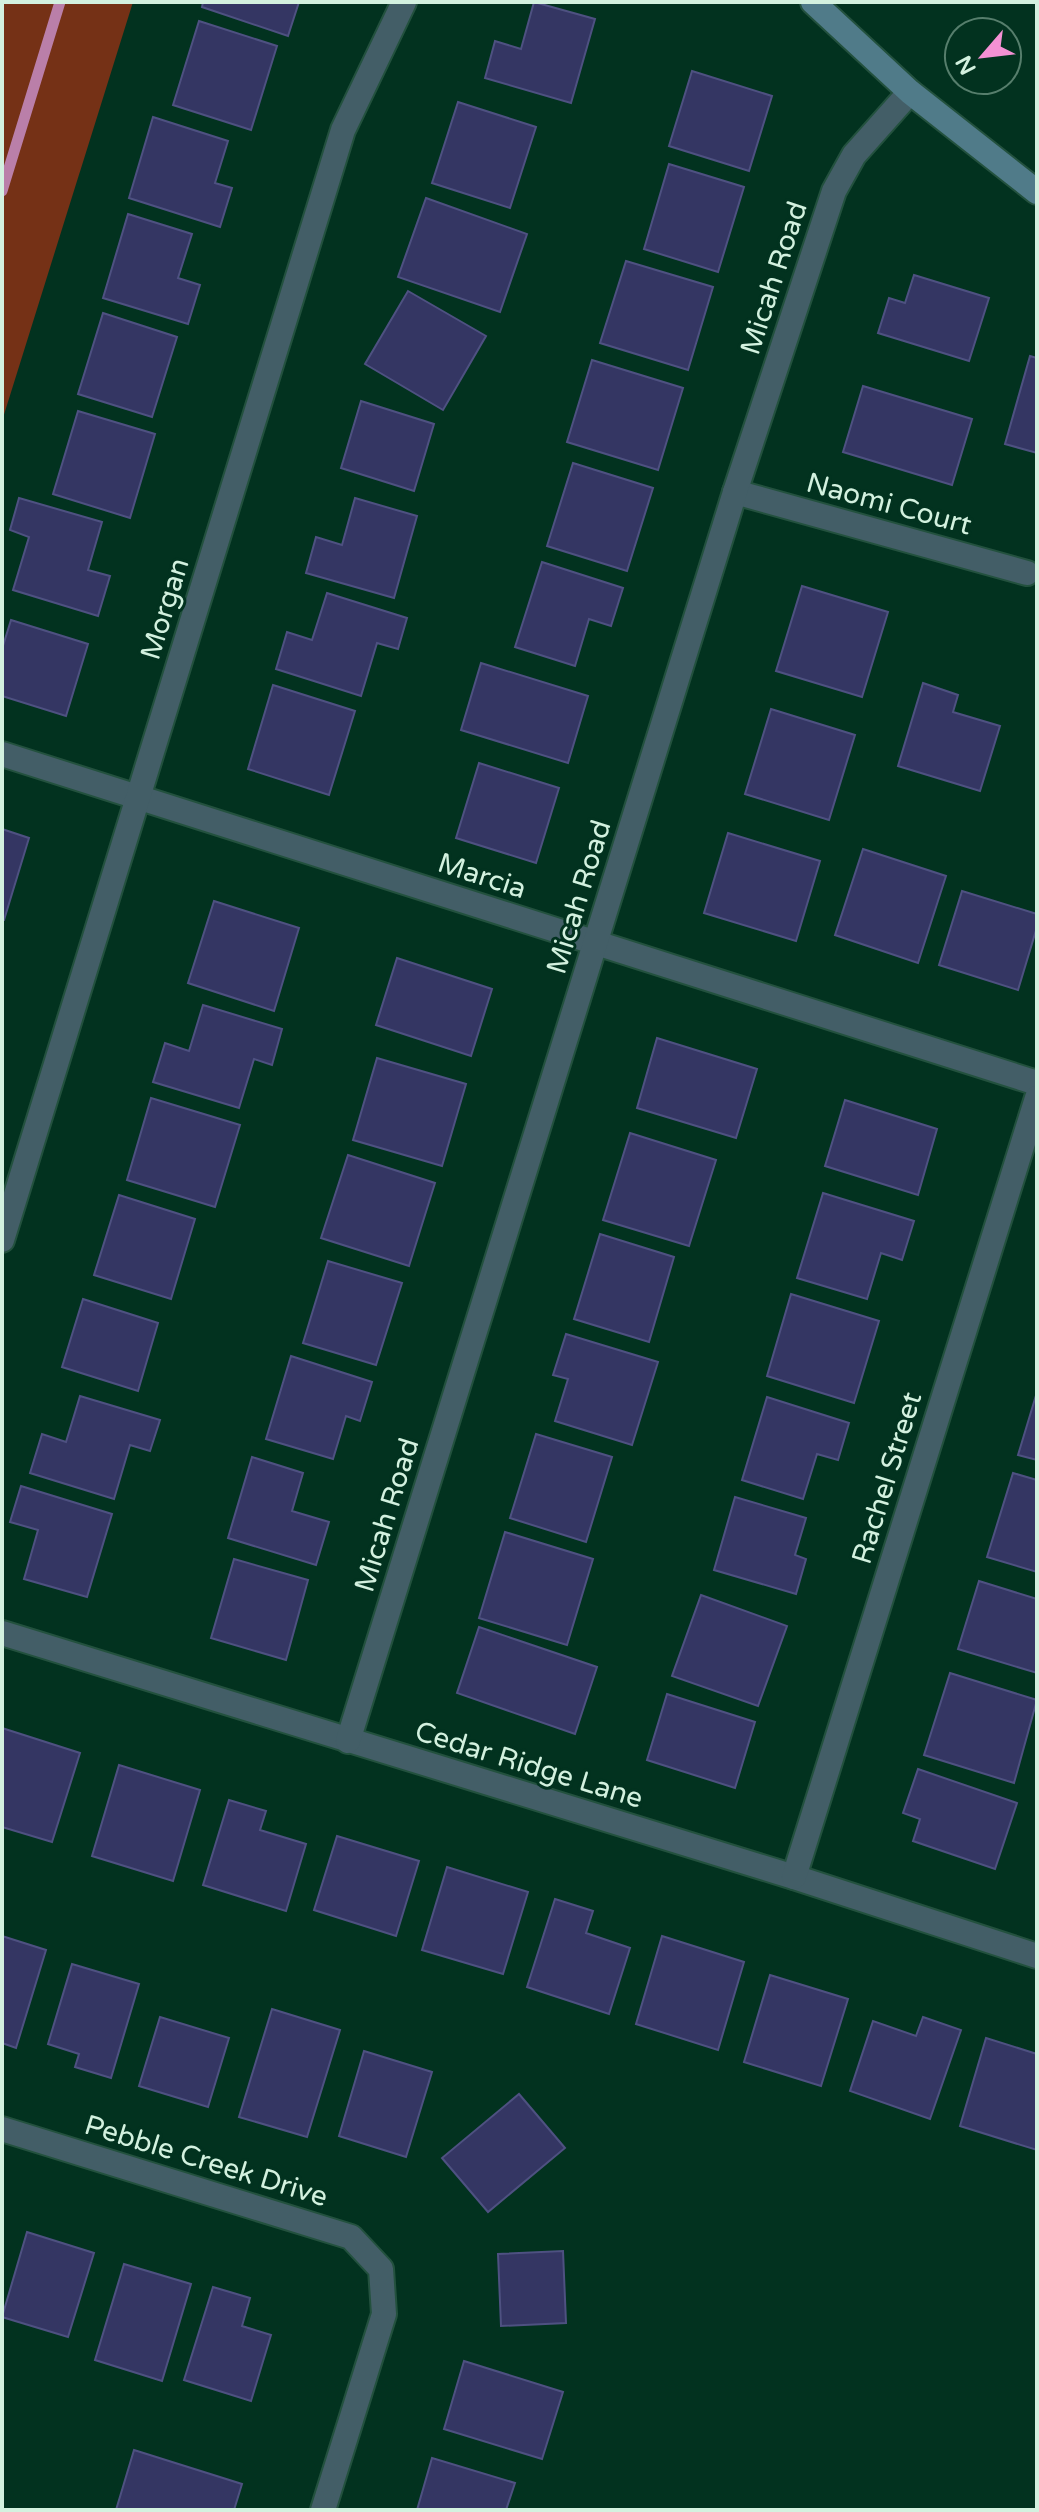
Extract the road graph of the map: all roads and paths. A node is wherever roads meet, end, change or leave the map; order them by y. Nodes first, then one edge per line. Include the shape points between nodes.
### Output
1 (404, 2) edge
2 (813, 2) edge
3 (910, 92) junction
4 (1037, 192) edge
5 (735, 492) junction
6 (1027, 573) dead end
7 (2, 754) edge
8 (139, 798) junction
9 (596, 944) junction
10 (1037, 1083) edge
11 (1037, 1098) edge
12 (2, 1240) edge
13 (2, 1633) edge
14 (348, 1741) junction
15 (794, 1877) junction
16 (1037, 1956) edge
17 (2, 2129) edge
18 (323, 2510) edge

1 - 8 street, Morgan via 343,130
2 - 3 main road
3 - 4 main road
3 - 5 street, Micah Road via 854,155 834,191
5 - 6 street, Naomi Court
5 - 9 street, Micah Road
7 - 8 street, Marcia
8 - 9 street, Marcia
8 - 12 street, Morgan
9 - 10 street, Marcia
9 - 14 street, Micah Road
11 - 15 street, Rachel Street
13 - 14 street, Cedar Ridge Lane
14 - 15 street, Cedar Ridge Lane
15 - 16 street, Cedar Ridge Lane
17 - 18 street, Pebble Creek Drive via 351,2237 381,2269 384,2314

